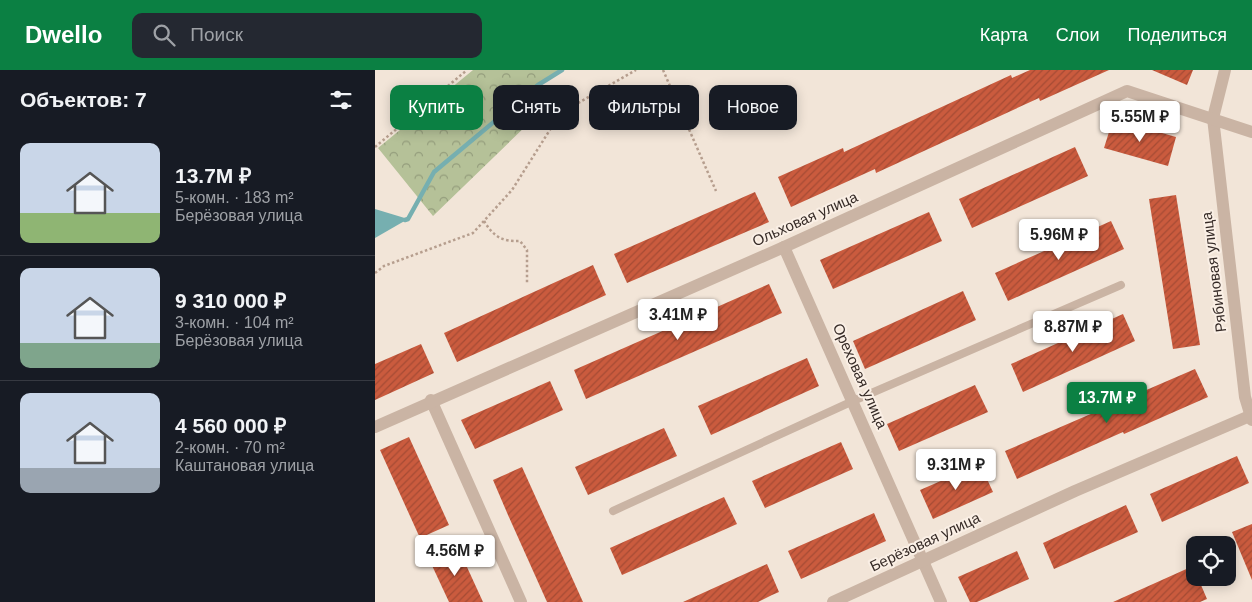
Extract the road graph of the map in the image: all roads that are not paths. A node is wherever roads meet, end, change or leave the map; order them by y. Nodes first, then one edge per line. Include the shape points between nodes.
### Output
1 (1225, 70) edge
2 (1213, 118) junction
3 (1252, 132) edge
4 (784, 247) junction
5 (1121, 285) dead end
6 (431, 400) junction
7 (853, 401) junction
8 (1251, 417) edge
9 (375, 427) edge
10 (613, 511) dead end
11 (922, 562) junction
12 (521, 602) edge
13 (833, 602) edge
14 (941, 602) edge

1 - 2 street
2 - 3 street, Ольховая улица
2 - 4 street, Ольховая улица via 1127,91
2 - 8 street, Рябиновая улица via 1244,387
4 - 6 street, Ольховая улица
4 - 7 street, Ореховая улица
5 - 7 lane
6 - 9 street, Ольховая улица
6 - 12 street
7 - 10 lane
7 - 11 street, Ореховая улица
8 - 11 street, Берёзовая улица via 1083,487
11 - 13 street, Берёзовая улица
11 - 14 street, Ореховая улица

